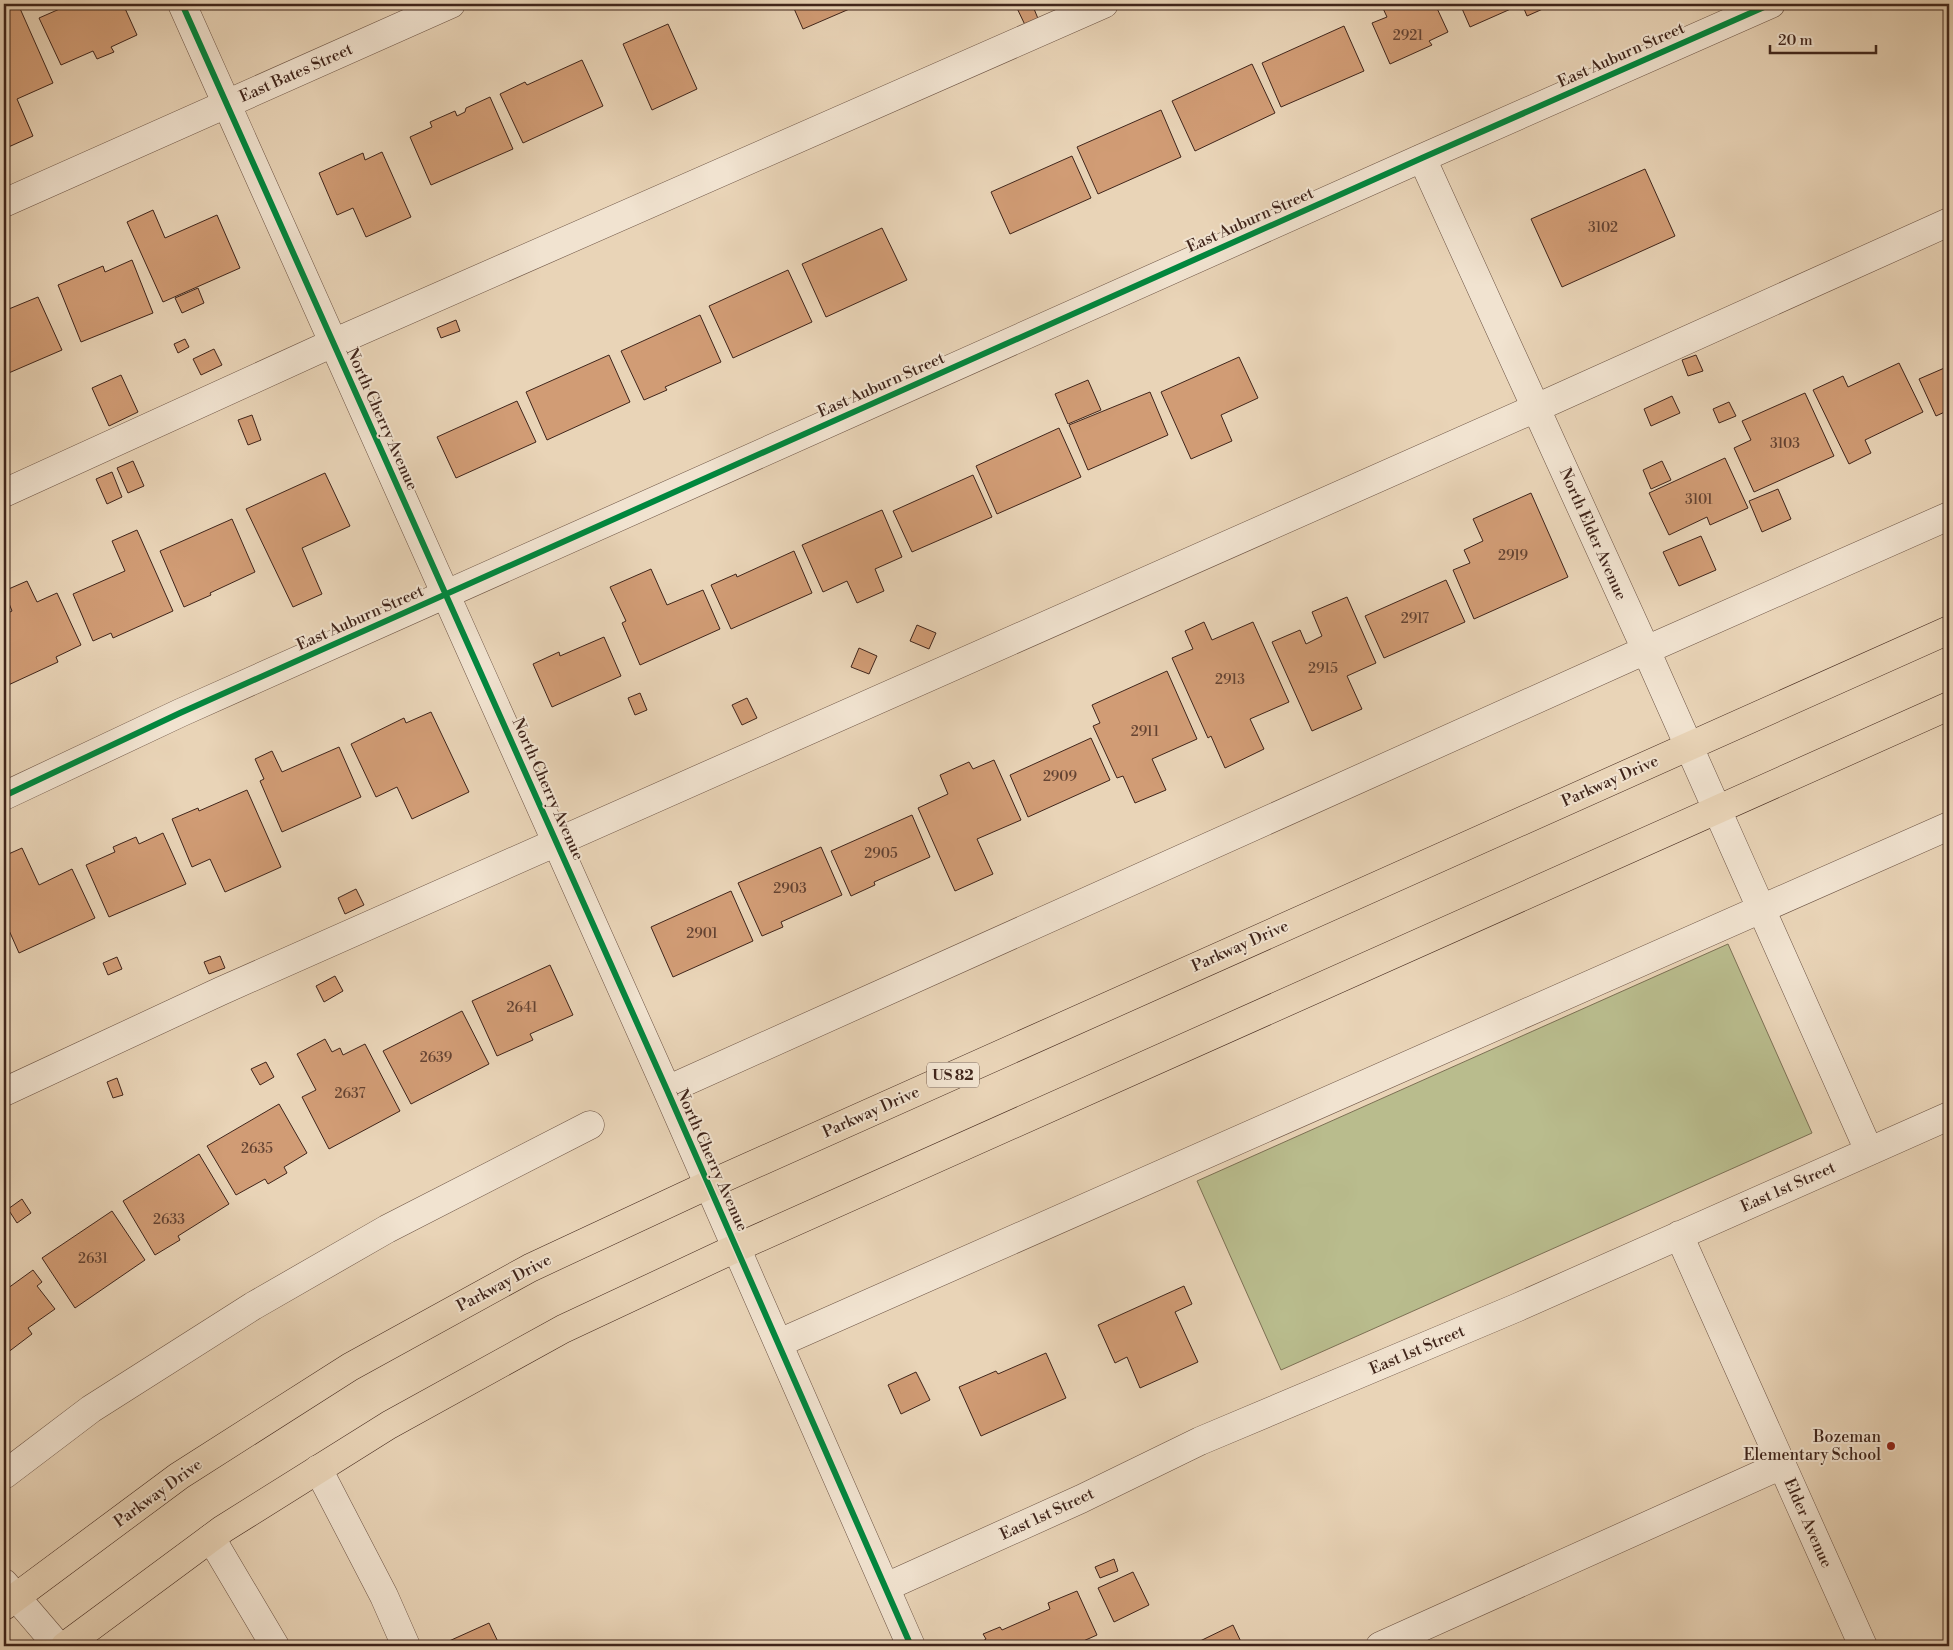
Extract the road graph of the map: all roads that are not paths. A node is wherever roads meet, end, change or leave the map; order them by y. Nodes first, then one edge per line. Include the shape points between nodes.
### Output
1 (182, 4) edge
2 (451, 4) edge
3 (1104, 4) edge
4 (1771, 4) edge
5 (226, 104) junction
6 (1422, 158) junction
7 (4, 203) edge
8 (1949, 222) edge
9 (333, 343) junction
10 (1536, 408) junction
11 (4, 493) edge
12 (1949, 516) edge
13 (446, 594) junction
14 (1949, 630) edge
15 (1646, 650) junction
16 (1949, 706) edge
17 (1688, 746) junction
18 (4, 796) edge
19 (1717, 810) junction
20 (1949, 826) edge
21 (556, 842) junction
22 (1762, 910) junction
23 (667, 1090) junction
24 (4, 1092) edge
25 (1949, 1116) edge
26 (590, 1125) dead end
27 (1869, 1152) junction
28 (708, 1184) junction
29 (1679, 1235) junction
30 (736, 1248) junction
31 (779, 1344) junction
32 (1782, 1465) junction
33 (318, 1470) junction
34 (4, 1475) edge
35 (211, 1538) junction
36 (886, 1587) junction
37 (8, 1596) edge
38 (58, 1646) edge
39 (65, 1646) edge
40 (275, 1646) edge
41 (406, 1646) edge
42 (911, 1646) edge
43 (1380, 1646) edge
44 (1863, 1646) edge

1 - 5 street, North Cherry Avenue
2 - 5 street, East Bates Street
3 - 9 street
4 - 6 street, East Auburn Street
5 - 7 street, East Bates Street
5 - 9 street, North Cherry Avenue
6 - 10 street, North Elder Avenue
6 - 13 street, East Auburn Street
8 - 10 street
9 - 11 street
9 - 13 street, North Cherry Avenue
10 - 15 street, North Elder Avenue
10 - 21 street
12 - 15 street
13 - 18 street, East Auburn Street
13 - 21 street, North Cherry Avenue
14 - 17 highway, Parkway Drive / US 82
15 - 17 street, North Elder Avenue
15 - 23 street
16 - 19 highway
17 - 19 street, North Elder Avenue
17 - 28 highway, Parkway Drive / US 82
19 - 22 street, North Elder Avenue
19 - 30 highway
20 - 22 street
21 - 23 street, North Cherry Avenue
21 - 24 street
22 - 27 street, North Elder Avenue
22 - 31 street
23 - 28 street, North Cherry Avenue
25 - 27 street, East 1st Street
26 - 34 street via 387,1229 253,1306 91,1409
27 - 29 street, East 1st Street
28 - 30 street, North Cherry Avenue
28 - 37 highway, Parkway Drive / US 82 via 530,1268 350,1367 179,1476
29 - 32 street, Elder Avenue
29 - 36 street, East 1st Street via 1516,1308 1200,1441
30 - 31 street, North Cherry Avenue
30 - 33 highway via 564,1329 389,1425
31 - 36 street, North Cherry Avenue
32 - 43 street
32 - 44 street, Elder Avenue
33 - 35 highway
33 - 41 street via 384,1596
35 - 39 highway
35 - 40 street
36 - 42 street, North Cherry Avenue
37 - 38 street

